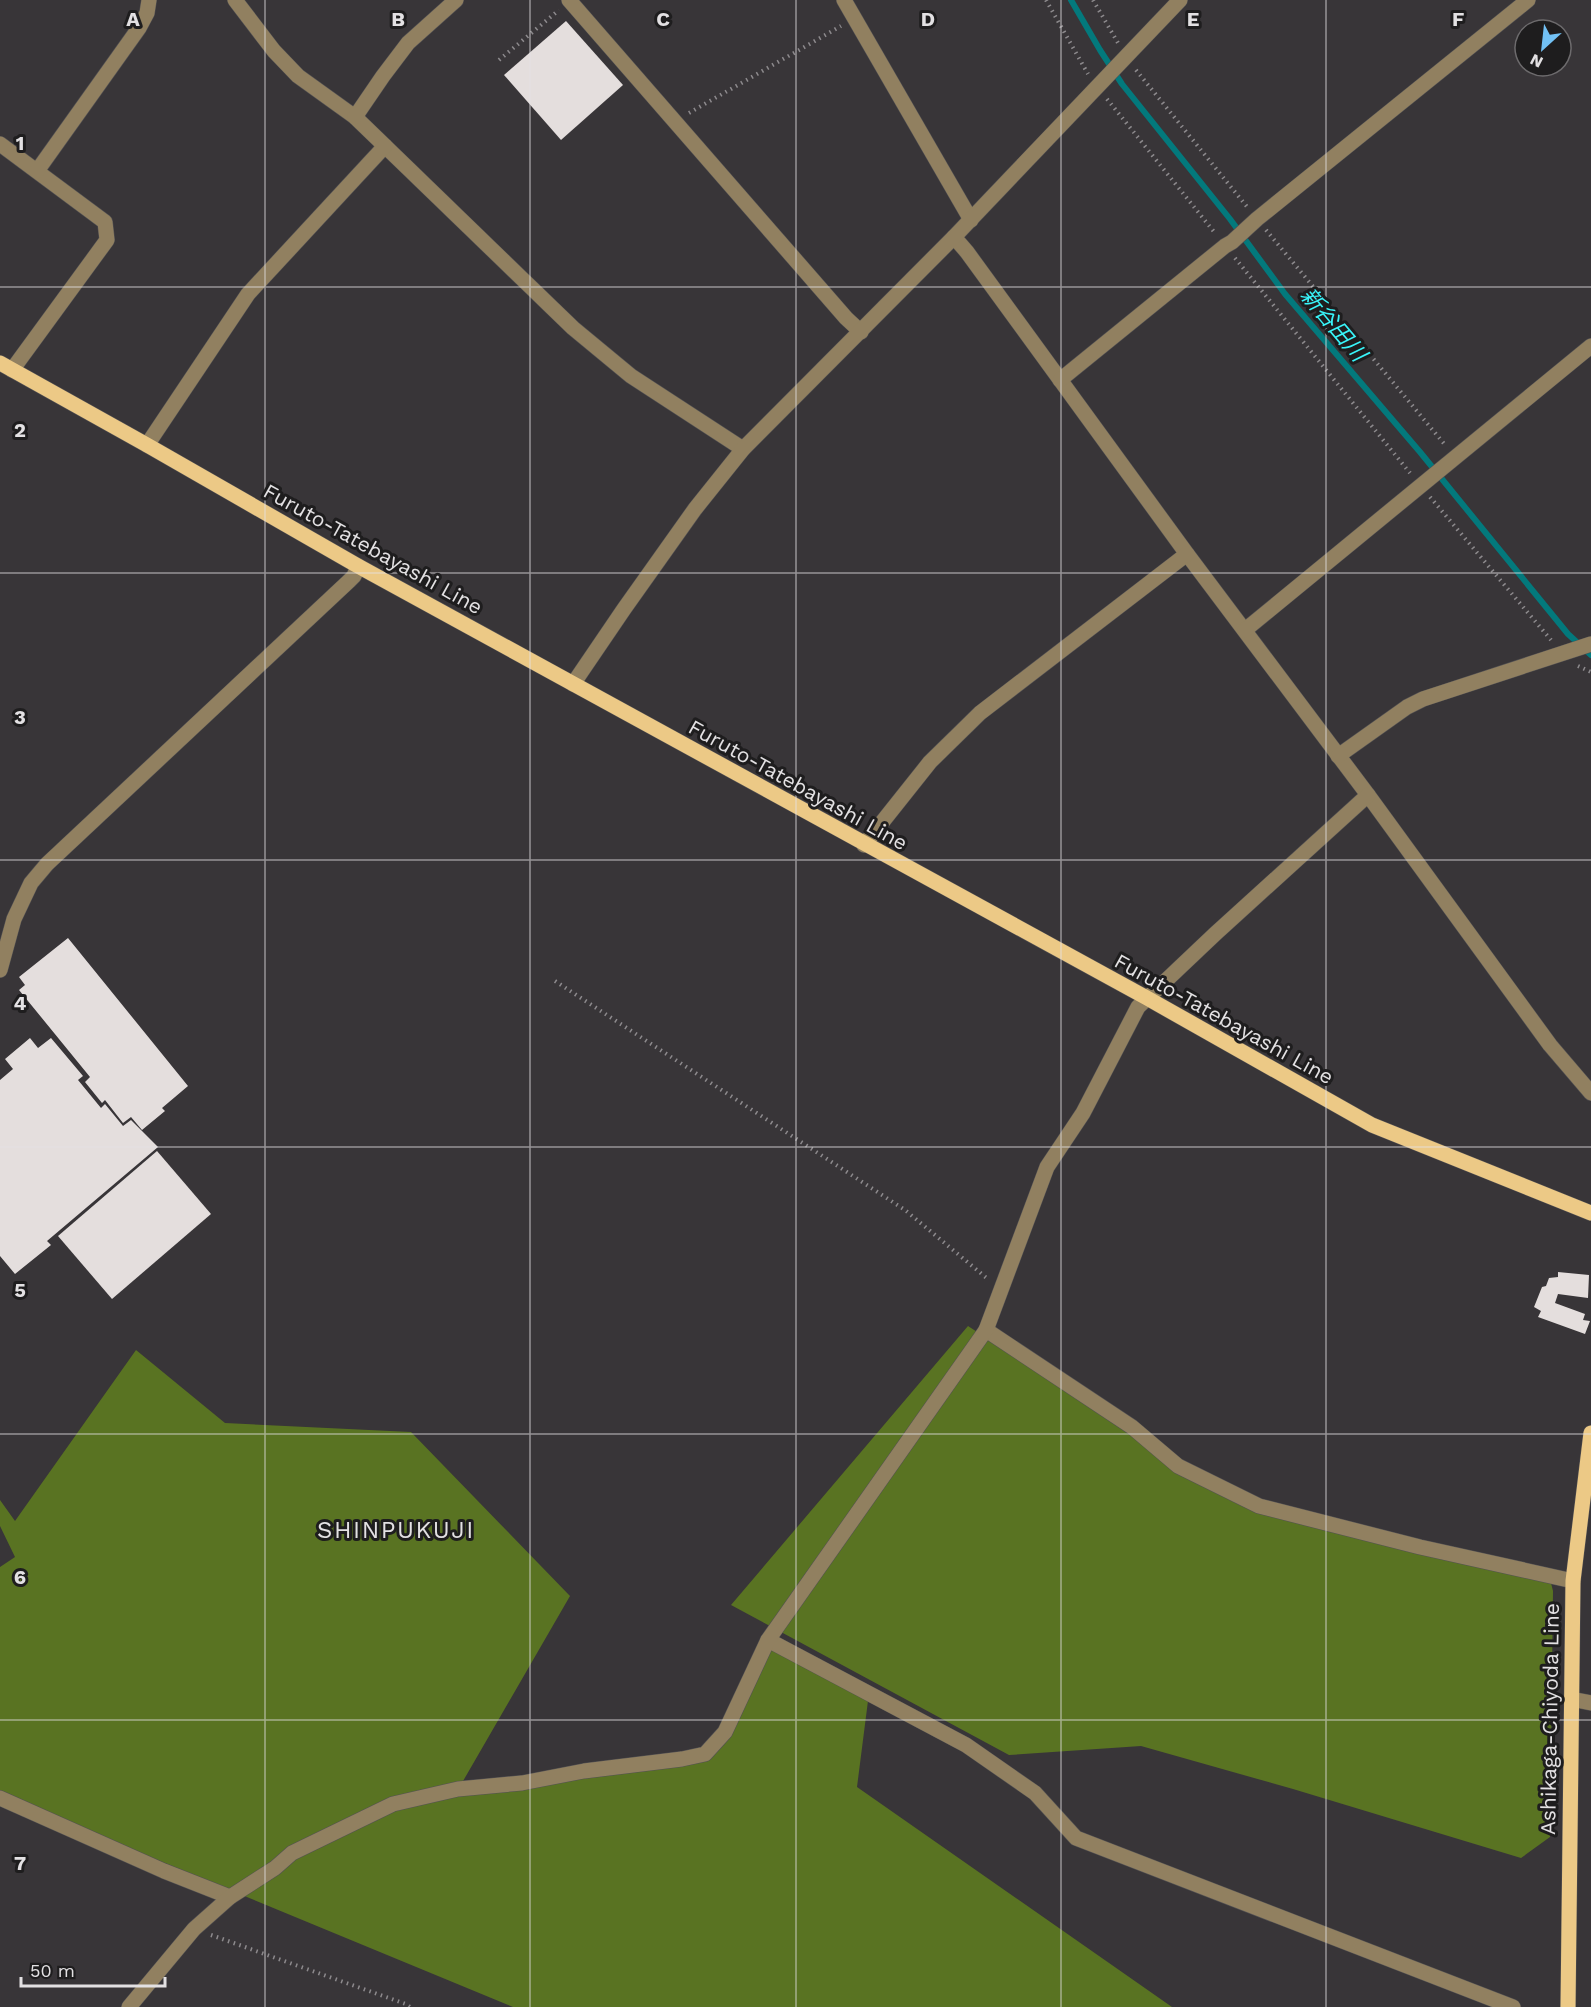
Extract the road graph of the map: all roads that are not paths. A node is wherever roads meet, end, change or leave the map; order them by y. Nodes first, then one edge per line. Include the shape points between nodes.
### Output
1 (149, 0) edge
2 (235, 0) edge
3 (456, 0) edge
4 (569, 0) edge
5 (844, 0) edge
6 (1180, 0) edge
7 (1528, 0) edge
8 (355, 117) junction
9 (0, 144) edge
10 (385, 146) junction
11 (37, 171) junction
12 (971, 220) junction
13 (954, 237) junction
14 (861, 332) junction
15 (1591, 346) edge
16 (6, 367) edge
17 (1060, 380) junction
18 (147, 445) junction
19 (743, 449) junction
20 (1187, 555) junction
21 (358, 567) junction
22 (1245, 630) junction
23 (1591, 644) edge
24 (573, 684) junction
25 (1338, 756) junction
26 (1368, 795) junction
27 (864, 845) junction
28 (0, 970) edge
29 (1147, 998) junction
30 (1591, 1093) edge
31 (1591, 1213) edge
32 (986, 1330) junction
33 (1591, 1433) edge
34 (1573, 1581) junction
35 (768, 1640) junction
36 (1571, 1700) junction
37 (1591, 1703) edge
38 (0, 1798) edge
39 (230, 1897) junction
40 (129, 2007) edge
41 (1513, 2007) edge
42 (1568, 2007) edge

1 - 11 street via 139,28
2 - 8 street via 298,76
3 - 8 street via 408,43
4 - 14 street
5 - 12 street
6 - 12 street
7 - 17 street
8 - 10 street
9 - 11 street
10 - 18 street via 248,294
10 - 19 street via 601,352
11 - 16 street via 105,222 107,240
12 - 13 street
13 - 14 street
13 - 17 street
14 - 19 street
15 - 22 street
16 - 18 main road, Furuto-Tatebayashi Line
17 - 20 street
18 - 21 main road, Furuto-Tatebayashi Line
19 - 24 street via 695,509
20 - 22 street
20 - 27 street via 980,713 930,762
21 - 24 main road, Furuto-Tatebayashi Line
21 - 28 street via 349,581 47,864 31,883 14,919
22 - 25 street
23 - 25 street via 1423,699
24 - 27 main road, Furuto-Tatebayashi Line
25 - 26 street
26 - 29 street
26 - 30 street via 1550,1045
27 - 29 main road, Furuto-Tatebayashi Line
29 - 31 main road, Furuto-Tatebayashi Line via 1372,1125
29 - 32 street via 1138,1007 1083,1113 1047,1167
32 - 34 street via 1132,1427 1178,1466 1259,1506
32 - 35 street
33 - 34 main road, Ashikaga-Chiyoda Line
34 - 36 main road, Ashikaga-Chiyoda Line
35 - 39 street via 725,1732 705,1754 458,1789 393,1804 292,1853
35 - 41 street via 966,1744 1035,1793 1076,1838
36 - 37 street
36 - 42 main road, Ashikaga-Chiyoda Line
38 - 39 street
39 - 40 street via 194,1929

